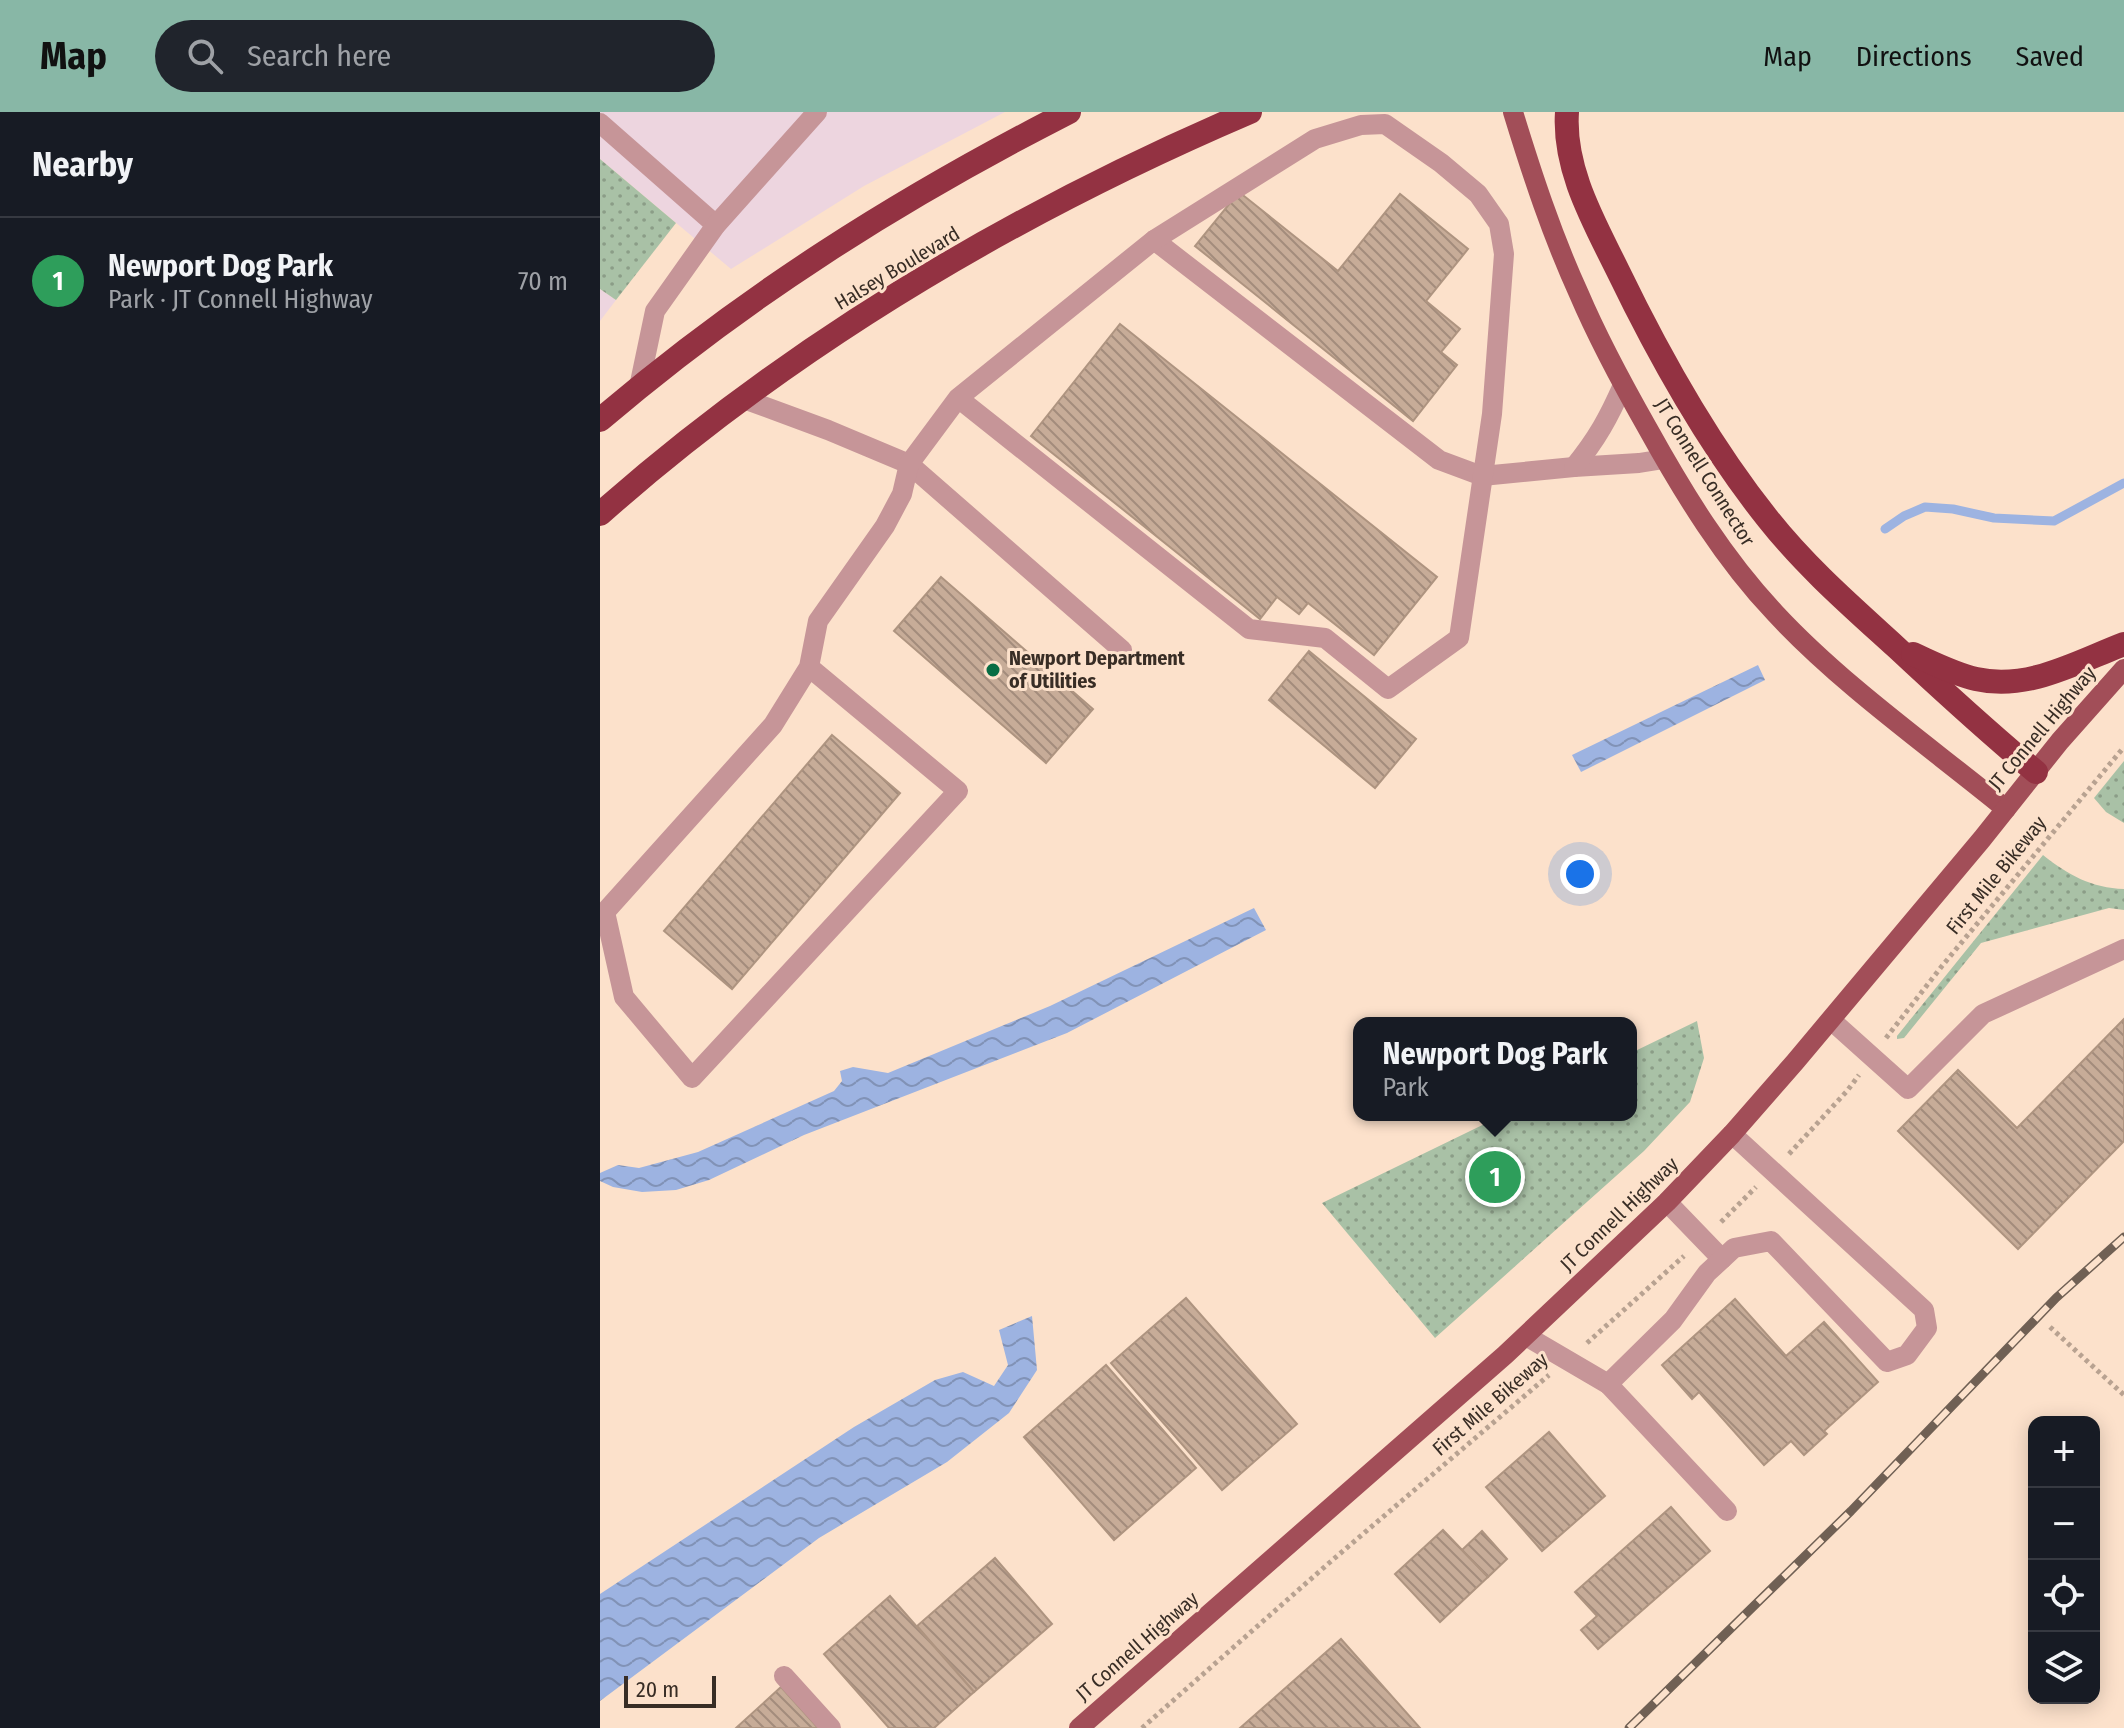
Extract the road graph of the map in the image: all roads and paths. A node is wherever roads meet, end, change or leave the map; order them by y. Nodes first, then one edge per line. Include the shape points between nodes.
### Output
1 (817, 112) edge
2 (1069, 112) edge
3 (1250, 112) edge
4 (1513, 112) edge
5 (1567, 112) edge
6 (1226, 117) edge
7 (600, 123) edge
8 (716, 225) junction
9 (1154, 240) junction
10 (1623, 385) junction
11 (639, 387) junction
12 (958, 398) junction
13 (744, 399) junction
14 (600, 420) edge
15 (1664, 459) junction
16 (909, 464) junction
17 (1574, 467) junction
18 (1482, 476) junction
19 (600, 514) edge
20 (1893, 644) junction
21 (2124, 644) edge
22 (1122, 650) dead end
23 (809, 667) junction
24 (2124, 669) edge
25 (2124, 747) edge
26 (2036, 772) junction
27 (2006, 809) junction
28 (2124, 949) edge
29 (1831, 1020) junction
30 (1895, 1026) dead end
31 (1847, 1091) dead end
32 (1732, 1134) junction
33 (1772, 1171) junction
34 (1667, 1202) junction
35 (1703, 1239) junction
36 (1722, 1259) junction
37 (2050, 1327) dead end
38 (1526, 1336) junction
39 (1566, 1360) junction
40 (1608, 1384) junction
41 (2124, 1395) edge
42 (1727, 1511) dead end
43 (784, 1676) dead end
44 (831, 1728) edge
45 (1079, 1728) edge
46 (1142, 1728) edge

1 - 8 lane
2 - 11 highway via 918,193 822,253
3 - 6 highway, Halsey Boulevard
4 - 10 main road, JT Connell Connector via 1560,250
5 - 20 highway via 1568,145 1589,212 1713,443 1815,573
6 - 13 highway, Halsey Boulevard via 984,243 861,318
7 - 8 lane
8 - 11 lane via 655,311
9 - 12 lane
9 - 18 lane via 1439,460
9 - 18 lane via 1315,139 1361,125 1385,124 1441,163 1478,194 1499,224 1504,254
10 - 15 main road, JT Connell Connector
10 - 17 lane via 1607,422
11 - 14 highway
12 - 16 lane
12 - 18 lane via 1249,629 1325,638 1388,689 1459,638
13 - 16 lane
13 - 19 highway, Halsey Boulevard
15 - 17 lane
15 - 27 main road, JT Connell Connector via 1719,543 1775,614 1823,660
16 - 22 lane
16 - 23 lane via 902,494 885,526 818,621
17 - 18 lane
20 - 21 highway via 1956,673 2013,682 2043,676
20 - 26 highway
23 - 23 lane via 958,791 692,1078 624,997 605,912 773,725
24 - 26 main road, JT Connell Highway
25 - 30 path, First Mile Bikeway
26 - 27 main road, JT Connell Highway
27 - 29 main road, JT Connell Highway
28 - 29 lane via 1983,1014 1908,1089
29 - 32 main road, JT Connell Highway
31 - 33 path, First Mile Bikeway
32 - 33 lane
32 - 34 main road, JT Connell Highway
33 - 35 path, First Mile Bikeway
33 - 36 lane via 1924,1310 1927,1328 1907,1355 1887,1362 1771,1241 1734,1248
34 - 35 lane
34 - 38 main road, JT Connell Highway
35 - 36 lane
35 - 39 path, First Mile Bikeway
36 - 40 lane via 1673,1320
37 - 41 path
38 - 39 lane
38 - 45 main road, JT Connell Highway
39 - 40 lane
39 - 46 path, First Mile Bikeway
40 - 42 lane
43 - 44 lane

